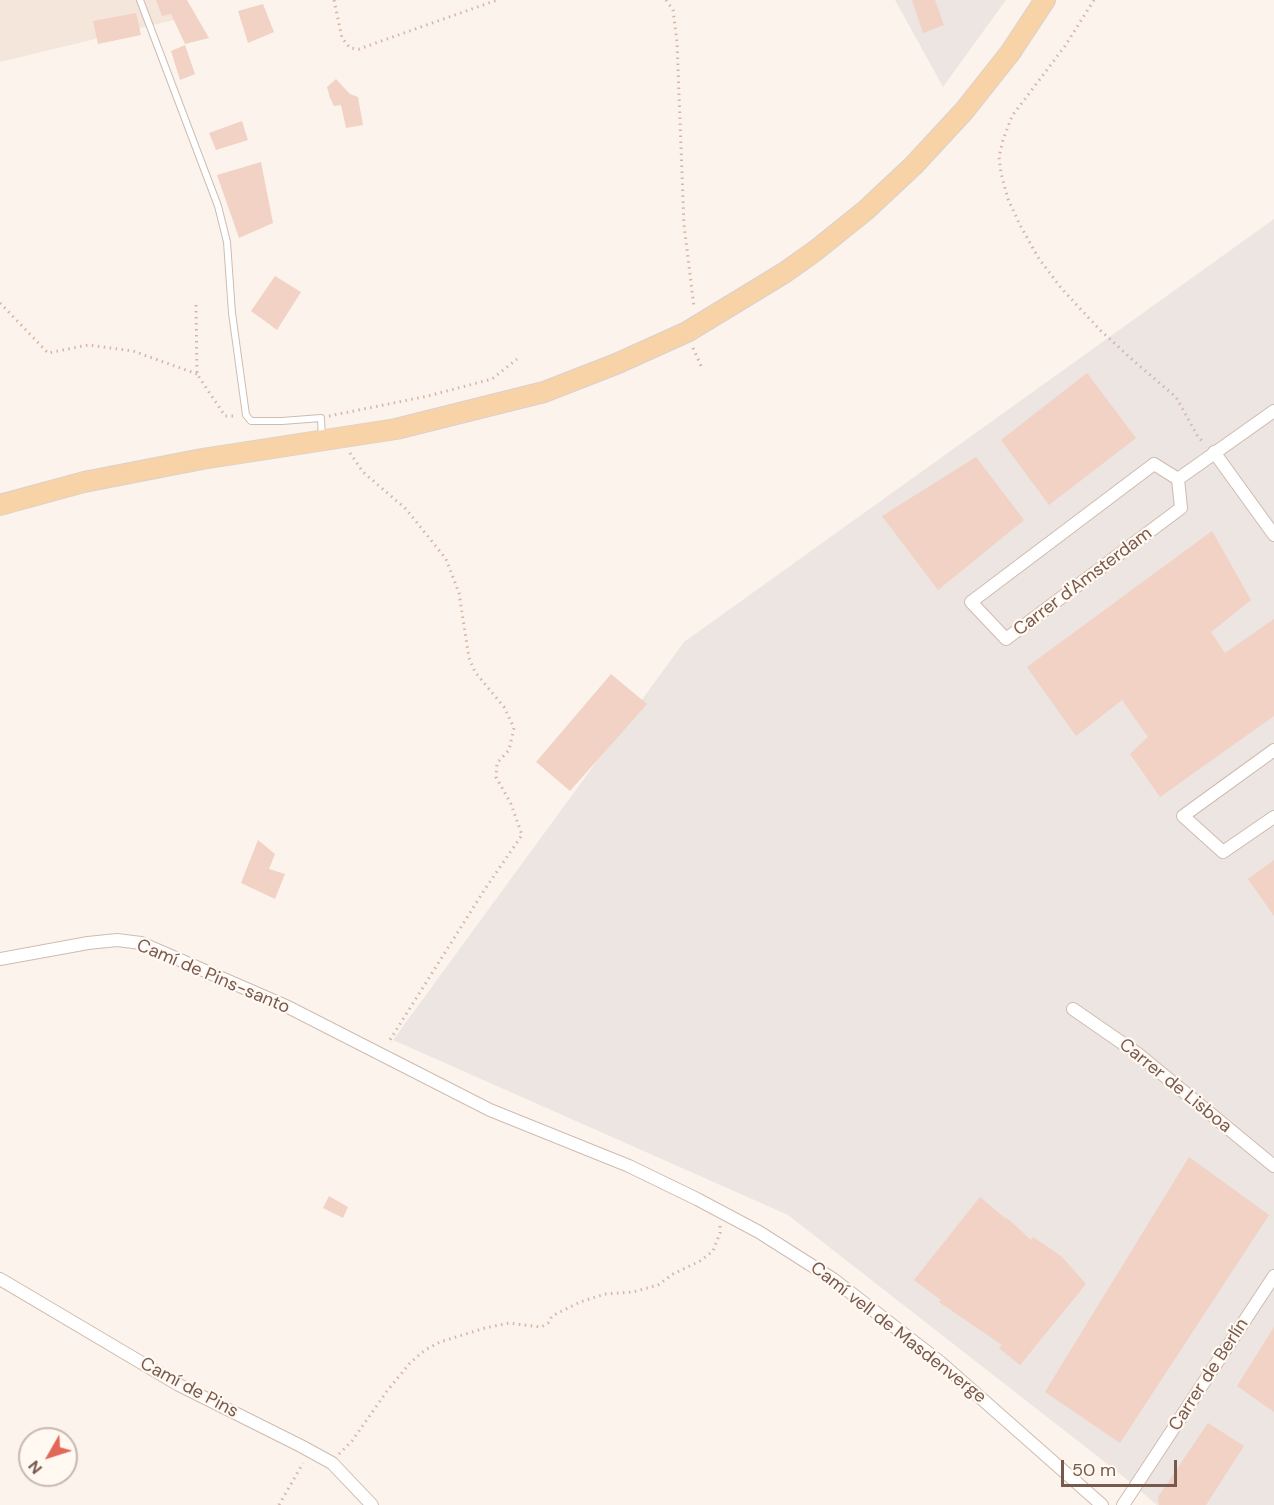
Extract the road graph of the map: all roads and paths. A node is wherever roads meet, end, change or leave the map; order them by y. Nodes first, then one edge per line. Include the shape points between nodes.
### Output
1 (140, 0) edge
2 (334, 0) edge
3 (497, 0) edge
4 (666, 0) edge
5 (1045, 0) edge
6 (1094, 0) edge
7 (0, 303) edge
8 (196, 305) dead end
9 (695, 327) junction
10 (517, 359) dead end
11 (702, 368) dead end
12 (197, 374) junction
13 (1274, 411) edge
14 (246, 416) junction
15 (321, 418) junction
16 (322, 441) junction
17 (348, 450) dead end
18 (1214, 452) junction
19 (1178, 479) junction
20 (0, 505) edge
21 (1274, 535) edge
22 (1274, 750) edge
23 (1274, 817) edge
24 (0, 959) edge
25 (1073, 1009) dead end
26 (382, 1054) junction
27 (1274, 1166) edge
28 (720, 1218) dead end
29 (1274, 1276) edge
30 (0, 1279) edge
31 (310, 1451) junction
32 (332, 1463) junction
33 (279, 1505) edge
34 (372, 1505) edge
35 (1102, 1505) edge
36 (1123, 1505) edge

1 - 14 lane via 221,215
2 - 3 path via 342,38 350,48 359,49
4 - 9 path via 673,10 677,42 684,225
5 - 9 main road via 977,94 914,165 866,210 784,273
6 - 18 path via 1012,116 1002,140 1001,174 1019,223 1062,289 1114,344 1176,397 1197,436
7 - 12 path via 48,353 88,345 133,351
8 - 12 path
9 - 11 path
9 - 16 main road via 544,392 396,429
10 - 15 path via 492,379
12 - 14 path via 225,416
13 - 18 street
14 - 15 lane via 251,421
15 - 16 lane
16 - 20 main road via 84,482
17 - 26 path via 363,472 406,509 446,559 459,593 474,672 504,708 514,728 496,777 522,835
18 - 19 street
18 - 21 street
19 - 19 street, Carrer d'Amsterdam via 1154,464 971,602 1006,639 1181,508
22 - 23 street via 1183,816 1223,852
24 - 26 street, Camí de Pins-santo via 88,943 141,943 288,1007
25 - 27 street, Carrer de Lisboa via 1138,1054
26 - 35 street, Camí vell de Masdenverge via 490,1110 629,1166 759,1232 833,1279 940,1362
28 - 32 path via 720,1233 713,1251 658,1285 580,1302 552,1316 541,1327 509,1323 440,1342 425,1350 410,1363
29 - 36 street, Carrer de Berlín
30 - 31 street, Camí de Pins via 178,1385
31 - 32 street, Camí de Pins
31 - 33 path
32 - 34 street, Camí de Pins

